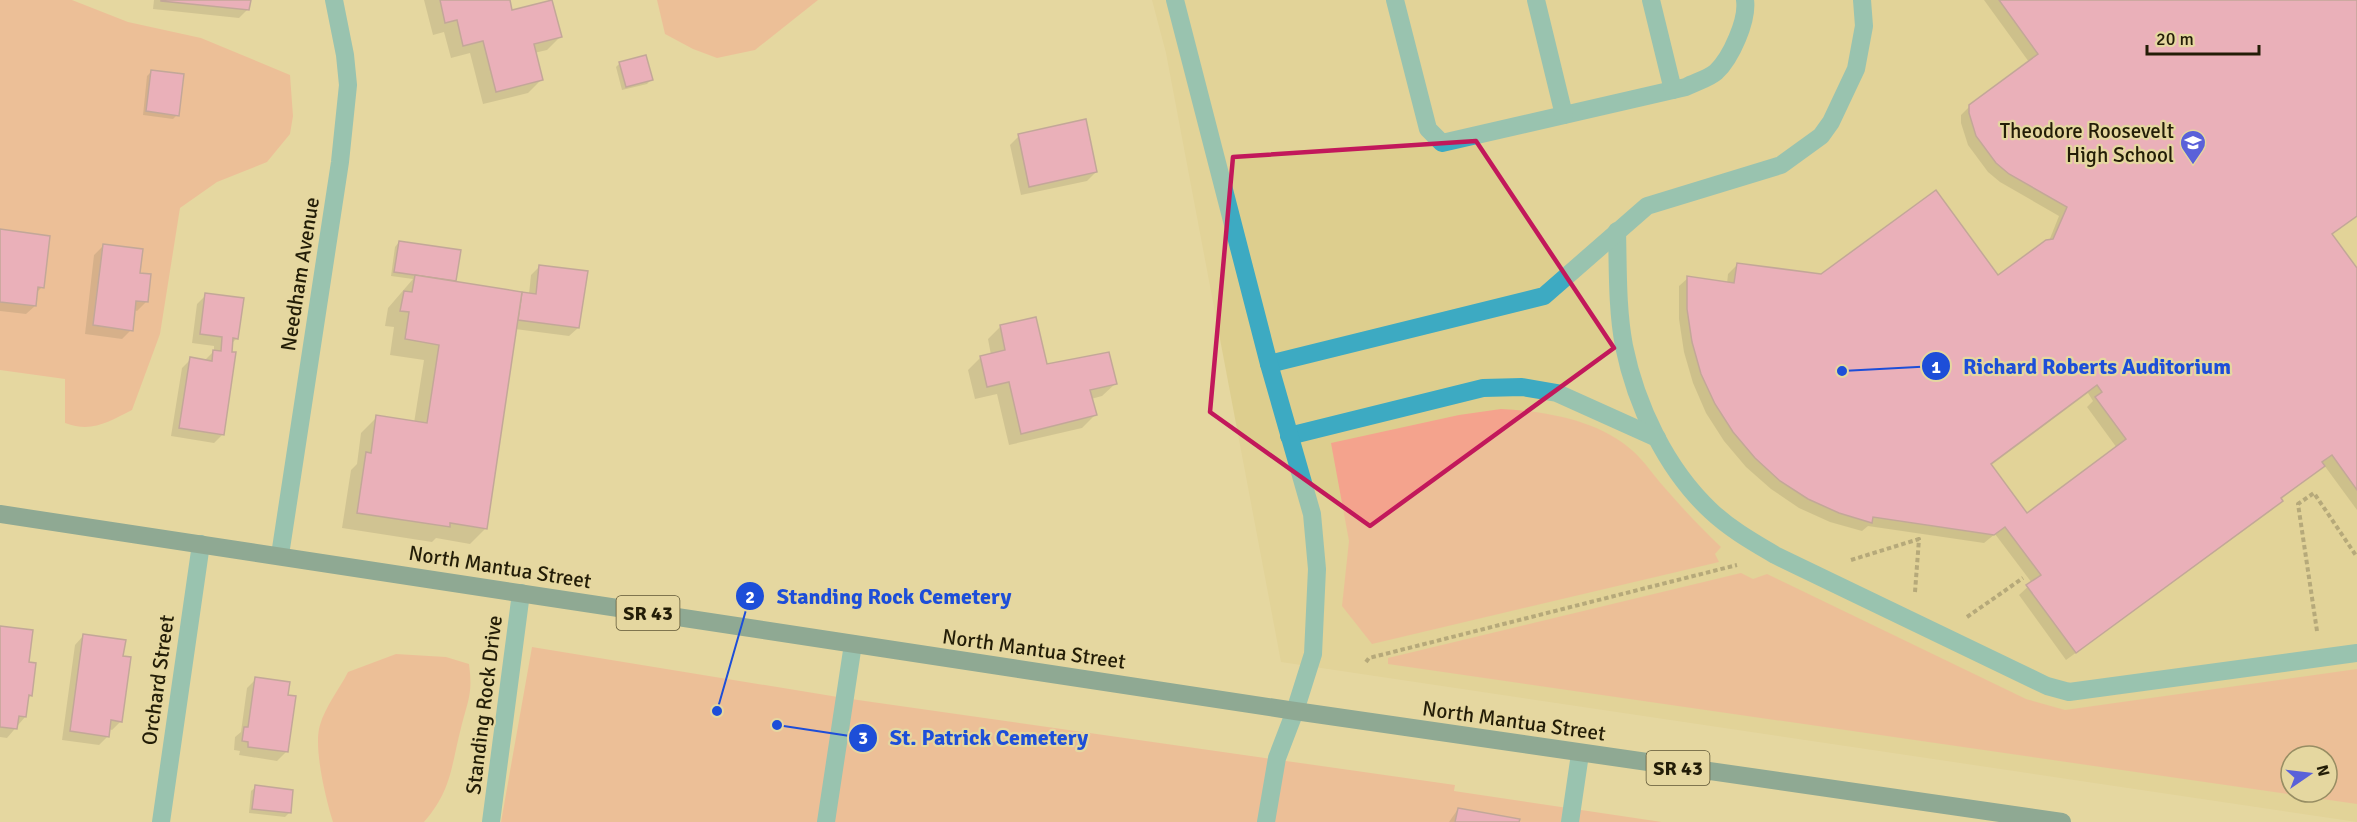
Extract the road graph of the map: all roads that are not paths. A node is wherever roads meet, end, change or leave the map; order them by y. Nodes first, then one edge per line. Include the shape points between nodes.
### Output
1 (334, 0) edge
2 (1175, 0) edge
3 (1395, 0) edge
4 (1536, 0) edge
5 (1651, 0) edge
6 (1745, 0) edge
7 (1862, 0) edge
8 (1673, 90) junction
9 (1564, 115) junction
10 (1617, 231) junction
11 (1269, 364) junction
12 (1289, 436) junction
13 (1656, 438) junction
14 (0, 514) edge
15 (201, 544) junction
16 (280, 555) junction
17 (521, 593) junction
18 (853, 644) junction
19 (2357, 653) edge
20 (1295, 711) junction
21 (1580, 754) junction
22 (2012, 818) edge
23 (161, 822) edge
24 (491, 822) edge
25 (826, 822) edge
26 (1266, 822) edge
27 (1570, 822) edge
28 (2062, 822) edge

1 - 16 street, Needham Avenue via 348,85 340,162
2 - 11 street
3 - 9 street via 1428,129 1442,143
4 - 9 street
5 - 8 street
6 - 8 street via 1747,10 1736,43 1716,72
7 - 10 street via 1864,26 1856,69 1821,136 1781,165 1647,206
8 - 9 street
10 - 11 street via 1544,296
10 - 13 street via 1624,345
11 - 12 street
12 - 13 street via 1483,388 1522,387 1557,393
12 - 20 street via 1312,514 1317,569 1313,654
13 - 19 street via 1710,510 1747,539 2047,686 2069,692
14 - 15 main road, North Mantua Street / SR 43
15 - 16 main road, North Mantua Street / SR 43
15 - 23 street, Orchard Street
16 - 17 main road, North Mantua Street / SR 43
17 - 18 main road, North Mantua Street / SR 43
17 - 24 street, Standing Rock Drive
18 - 20 main road, North Mantua Street / SR 43
18 - 25 street
20 - 21 main road, North Mantua Street / SR 43
20 - 26 street via 1277,758
21 - 22 main road, North Mantua Street / SR 43
21 - 27 street
22 - 28 main road, North Mantua Street / SR 43

